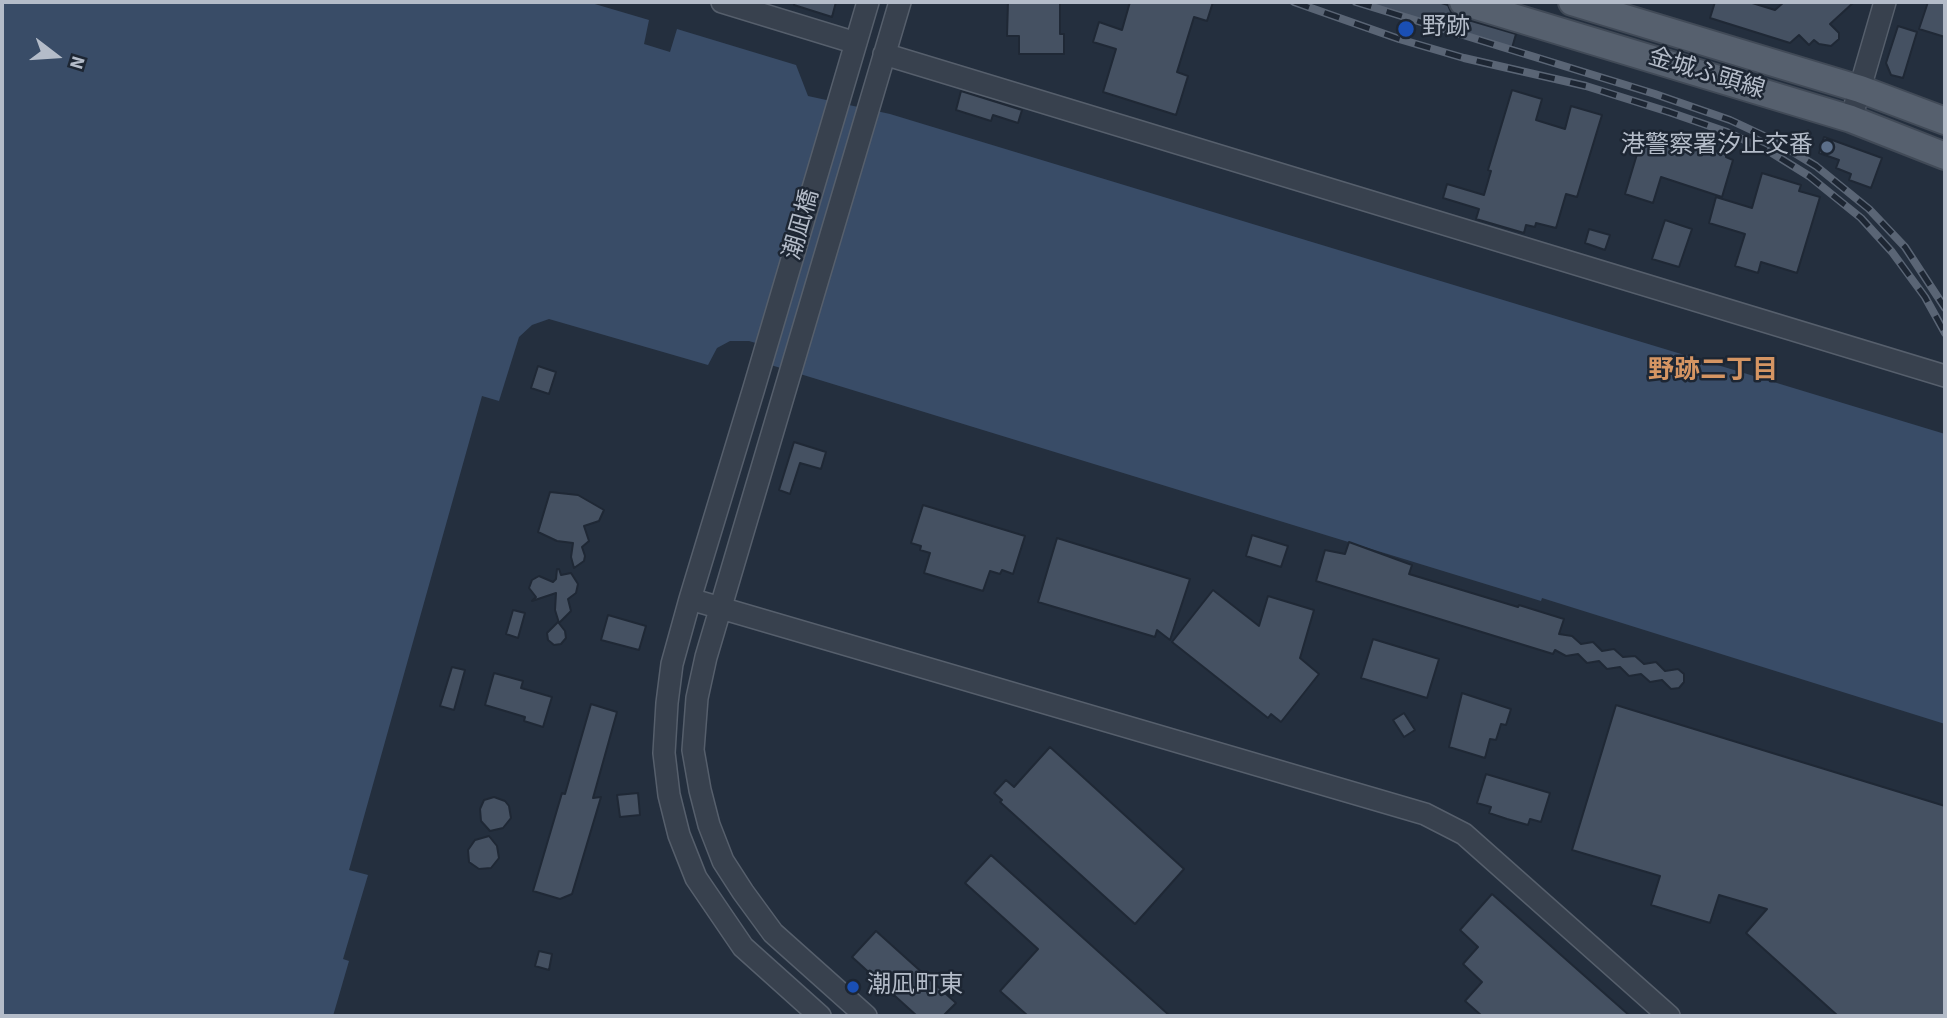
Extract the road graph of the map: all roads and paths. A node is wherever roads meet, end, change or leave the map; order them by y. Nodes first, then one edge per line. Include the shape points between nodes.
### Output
1 (722, 2) edge
2 (868, 2) edge
3 (900, 2) edge
4 (1463, 2) edge
5 (1572, 2) edge
6 (1885, 2) edge
7 (853, 52) junction
8 (881, 63) junction
9 (1860, 89) junction
10 (1852, 119) junction
11 (1945, 121) edge
12 (1945, 156) edge
13 (1945, 376) edge
14 (690, 598) junction
15 (721, 607) junction
16 (820, 1016) edge
17 (866, 1016) edge
18 (1669, 1016) edge

1 - 7 street
2 - 7 street, 潮凪橋
3 - 8 street, 潮凪橋
4 - 10 main road, 金城ふ頭線
5 - 9 main road, 金城ふ頭線
6 - 9 street
7 - 14 street, 潮凪橋
8 - 13 street
8 - 15 street, 潮凪橋
9 - 10 street
9 - 11 main road, 金城ふ頭線
10 - 12 main road, 金城ふ頭線
14 - 15 street
14 - 16 street, 潮凪橋 via 672,664 665,740 669,795 679,835 696,877 743,947
15 - 17 street, 潮凪橋 via 697,698 693,750 709,825 723,861 773,933
15 - 18 street via 1424,814 1464,834

